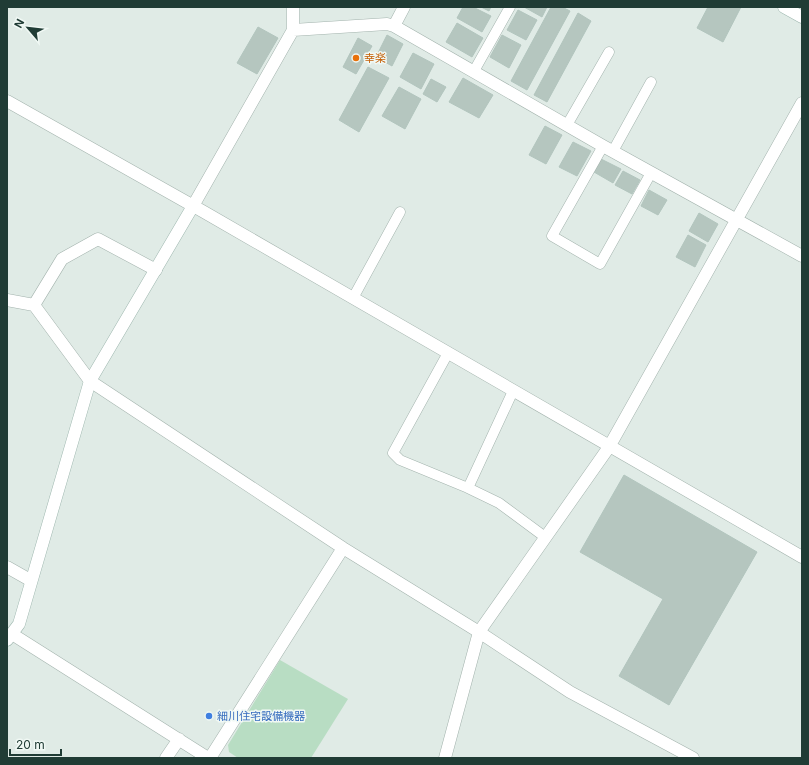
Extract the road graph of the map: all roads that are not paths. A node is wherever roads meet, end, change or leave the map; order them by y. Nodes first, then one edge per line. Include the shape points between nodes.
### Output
1 (293, 7) edge
2 (404, 7) edge
3 (510, 7) edge
4 (784, 7) edge
5 (802, 17) edge
6 (394, 26) junction
7 (293, 30) junction
8 (609, 52) dead end
9 (474, 71) junction
10 (651, 82) dead end
11 (7, 101) edge
12 (802, 103) edge
13 (566, 125) junction
14 (608, 148) junction
15 (651, 173) junction
16 (193, 206) junction
17 (400, 212) dead end
18 (737, 221) junction
19 (802, 256) edge
20 (156, 270) junction
21 (353, 298) junction
22 (7, 300) edge
23 (34, 305) junction
24 (448, 353) junction
25 (90, 381) junction
26 (513, 391) junction
27 (610, 447) junction
28 (468, 488) junction
29 (546, 537) junction
30 (343, 548) junction
31 (802, 557) edge
32 (7, 566) edge
33 (30, 580) junction
34 (479, 632) junction
35 (9, 637) edge
36 (179, 739) junction
37 (166, 758) edge
38 (209, 758) edge
39 (445, 758) edge
40 (693, 758) edge

1 - 7 street
2 - 6 street
3 - 9 lane
4 - 5 street
6 - 7 street via 387,24
6 - 9 street
7 - 16 street
8 - 13 lane
9 - 13 street
10 - 14 lane
11 - 16 street
12 - 18 street
13 - 14 street
14 - 15 street
14 - 15 lane via 552,236 600,264
15 - 18 street
16 - 20 street
16 - 21 street
17 - 21 lane
18 - 19 street
18 - 27 street
20 - 23 street via 98,239 62,259
20 - 25 street
21 - 24 street
22 - 23 street
23 - 25 street
24 - 26 street
24 - 28 lane via 393,453 400,460
25 - 30 street
25 - 33 street
26 - 27 street
26 - 28 lane
27 - 29 street
27 - 31 street
28 - 29 lane via 499,503
29 - 34 street
30 - 34 street
30 - 38 street
32 - 33 street
33 - 35 street via 19,624
34 - 39 street
34 - 40 street via 570,692
35 - 36 street
36 - 37 street
36 - 38 street

